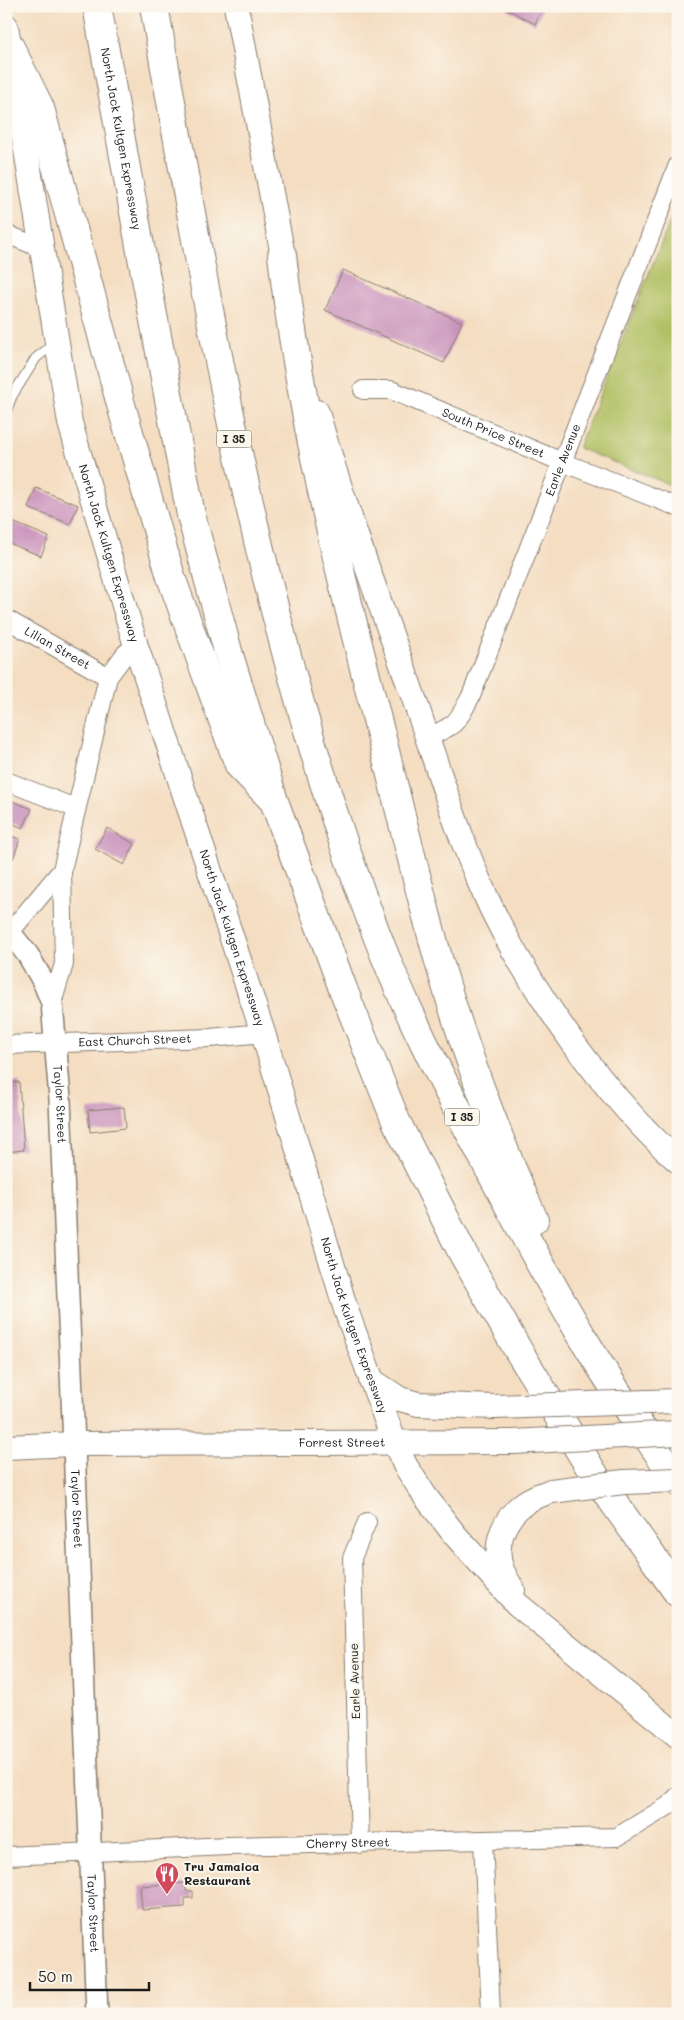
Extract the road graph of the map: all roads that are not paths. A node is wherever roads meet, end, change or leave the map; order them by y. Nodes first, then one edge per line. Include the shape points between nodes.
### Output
1 (97, 6) edge
2 (154, 6) edge
3 (236, 6) edge
4 (8, 37) edge
5 (678, 164) edge
6 (6, 234) edge
7 (41, 248) junction
8 (282, 255) junction
9 (56, 342) junction
10 (363, 390) dead end
11 (6, 412) edge
12 (562, 462) junction
13 (678, 507) edge
14 (6, 620) edge
15 (136, 646) junction
16 (108, 677) junction
17 (427, 737) junction
18 (6, 781) edge
19 (274, 801) junction
20 (75, 808) junction
21 (62, 870) junction
22 (8, 930) edge
23 (52, 1003) junction
24 (264, 1033) junction
25 (55, 1043) junction
26 (6, 1045) edge
27 (678, 1161) edge
28 (596, 1360) junction
29 (371, 1380) junction
30 (678, 1401) edge
31 (678, 1433) edge
32 (394, 1442) junction
33 (74, 1444) junction
34 (6, 1447) edge
35 (678, 1481) edge
36 (367, 1522) dead end
37 (637, 1537) junction
38 (678, 1594) edge
39 (678, 1608) edge
40 (526, 1612) junction
41 (678, 1736) edge
42 (678, 1796) edge
43 (483, 1840) junction
44 (360, 1844) junction
45 (90, 1852) junction
46 (6, 1856) edge
47 (97, 2014) edge
48 (491, 2014) edge

1 - 19 highway, North Jack Kultgen Expressway via 191,515 229,655
2 - 28 highway, I 35 via 224,392 257,541 297,693 350,863 377,936 456,1108 547,1278
3 - 8 main road
4 - 7 main road, North Jack Kultgen Expressway
4 - 19 highway via 40,108 120,403 172,578 239,765
5 - 12 street, Earle Avenue
6 - 7 street
7 - 9 main road, North Jack Kultgen Expressway
8 - 17 main road via 312,394 332,465
8 - 28 highway via 294,351 313,448 363,663 440,967 480,1089 522,1194
9 - 11 lane via 36,358 12,396
9 - 15 main road, North Jack Kultgen Expressway via 70,423
10 - 12 street, South Price Street via 391,390
12 - 13 street, South Price Street
12 - 17 street, Earle Avenue via 471,696 460,718 450,728
14 - 16 street, Lilian Street
15 - 16 street, Taylor Street via 126,653
15 - 24 main road, North Jack Kultgen Expressway
16 - 20 street, Taylor Street
17 - 27 main road via 478,880 517,959 598,1076 635,1120
18 - 20 street
19 - 37 highway, North Jack Kultgen Expressway via 346,998 396,1120 462,1252 518,1350 597,1479
20 - 21 street, Taylor Street
21 - 22 street, Taylor Street
21 - 23 street, Taylor Street via 64,964
22 - 23 street, Taylor Street via 28,955
23 - 25 street, Taylor Street
24 - 25 street, East Church Street
24 - 29 main road, North Jack Kultgen Expressway via 346,1310
25 - 26 street, East Church Street
25 - 33 street, Taylor Street
28 - 35 highway, I 35
29 - 30 main road, bridge via 400,1399 418,1404 494,1407
29 - 32 main road, North Jack Kultgen Expressway
31 - 32 main road, Forrest Street, bridge via 513,1442
32 - 33 main road, Forrest Street
32 - 40 main road, North Jack Kultgen Expressway via 405,1466 431,1504
33 - 34 main road, Forrest Street
33 - 45 street, Taylor Street
35 - 40 main road, bridge via 624,1482 551,1491 527,1501 512,1513 503,1528 499,1549 501,1568
36 - 44 street, Earle Avenue via 352,1558
37 - 38 highway, North Jack Kultgen Expressway
37 - 39 highway
40 - 41 main road, North Jack Kultgen Expressway
42 - 43 street, Cherry Street via 668,1806 616,1837
43 - 44 street, Cherry Street
43 - 48 street
44 - 45 street, Cherry Street
45 - 46 street, Cherry Street
45 - 47 street, Taylor Street

